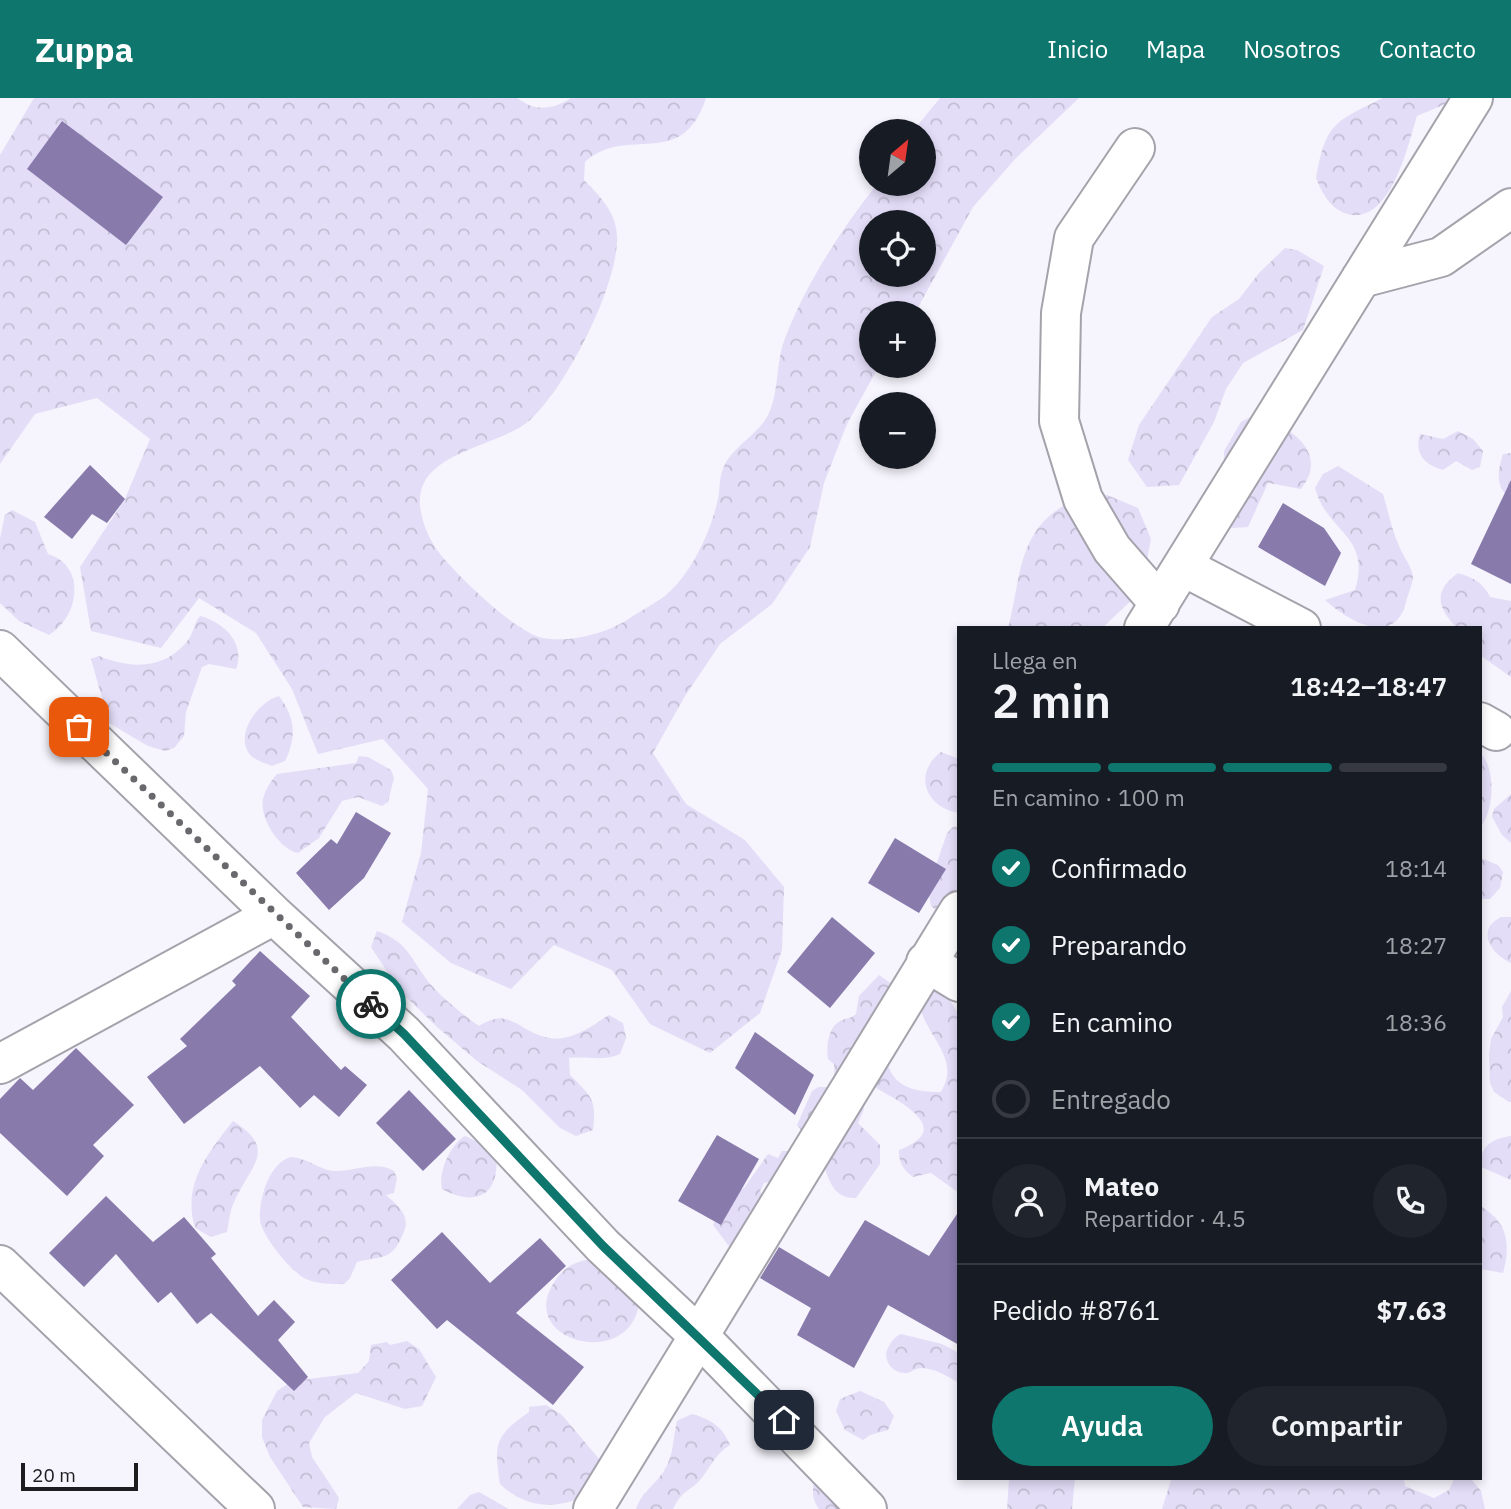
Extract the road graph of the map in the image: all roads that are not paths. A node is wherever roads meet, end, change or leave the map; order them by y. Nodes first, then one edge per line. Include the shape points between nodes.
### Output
1 (1473, 98) edge
2 (1135, 148) dead end
3 (1511, 208) edge
4 (1360, 278) junction
5 (1184, 567) junction
6 (1152, 616) edge
7 (1297, 626) edge
8 (0, 650) edge
9 (957, 914) edge
10 (274, 915) junction
11 (926, 962) junction
12 (957, 981) edge
13 (0, 1063) edge
14 (0, 1265) edge
15 (700, 1336) junction
16 (255, 1509) edge
17 (593, 1509) edge
18 (867, 1509) edge

1 - 4 street
2 - 6 street via 1074,238 1061,313 1059,421 1083,499
3 - 4 street via 1441,257
4 - 5 street
5 - 6 street
5 - 7 street
8 - 10 street
9 - 11 street
10 - 13 street
10 - 15 street via 404,1034 603,1246
11 - 12 street
11 - 15 street
14 - 16 street
15 - 17 street
15 - 18 street

